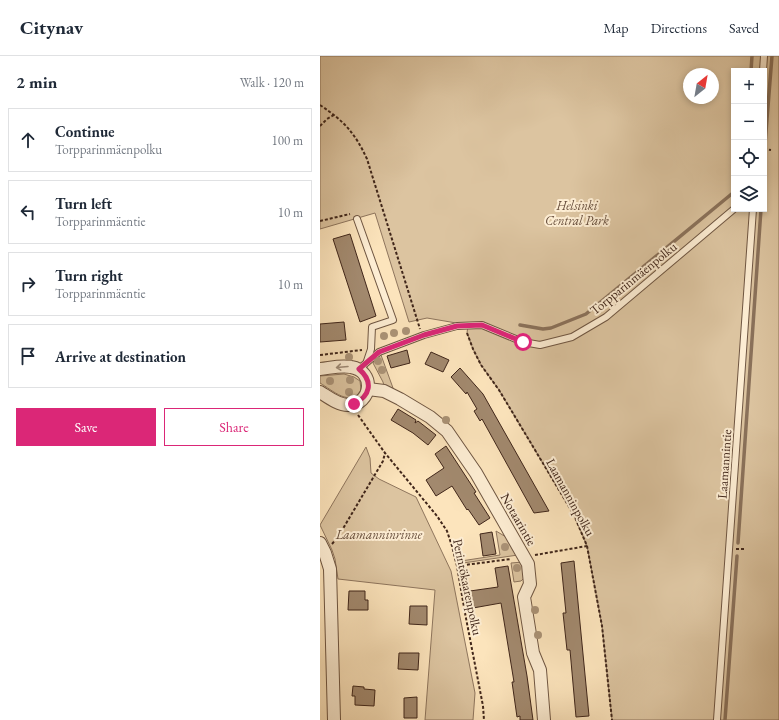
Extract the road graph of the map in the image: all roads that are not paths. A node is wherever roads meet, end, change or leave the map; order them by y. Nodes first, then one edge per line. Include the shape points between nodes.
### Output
1 (764, 56) edge
2 (763, 68) edge
3 (731, 212) edge
4 (753, 212) edge
5 (357, 218) road end
6 (363, 365) junction
7 (320, 369) edge
8 (368, 389) junction
9 (320, 392) edge
10 (322, 548) edge
11 (334, 720) edge
12 (544, 720) edge
13 (717, 720) edge

1 - 2 lane
3 - 6 lane, Torpparinmäenpolku via 606,317 572,337 540,345 523,342 482,325 468,324 424,335 379,352
4 - 13 lane, Laamannintie
5 - 6 lane via 392,320 372,327 372,349
6 -> 7 street
6 - 8 street
8 - 9 street via 364,398 348,405 336,402
8 - 12 street, Notaarintie via 384,391 400,399 430,417 447,431 476,473 528,564 530,584 524,597 533,652 540,670
10 - 11 street via 330,569

